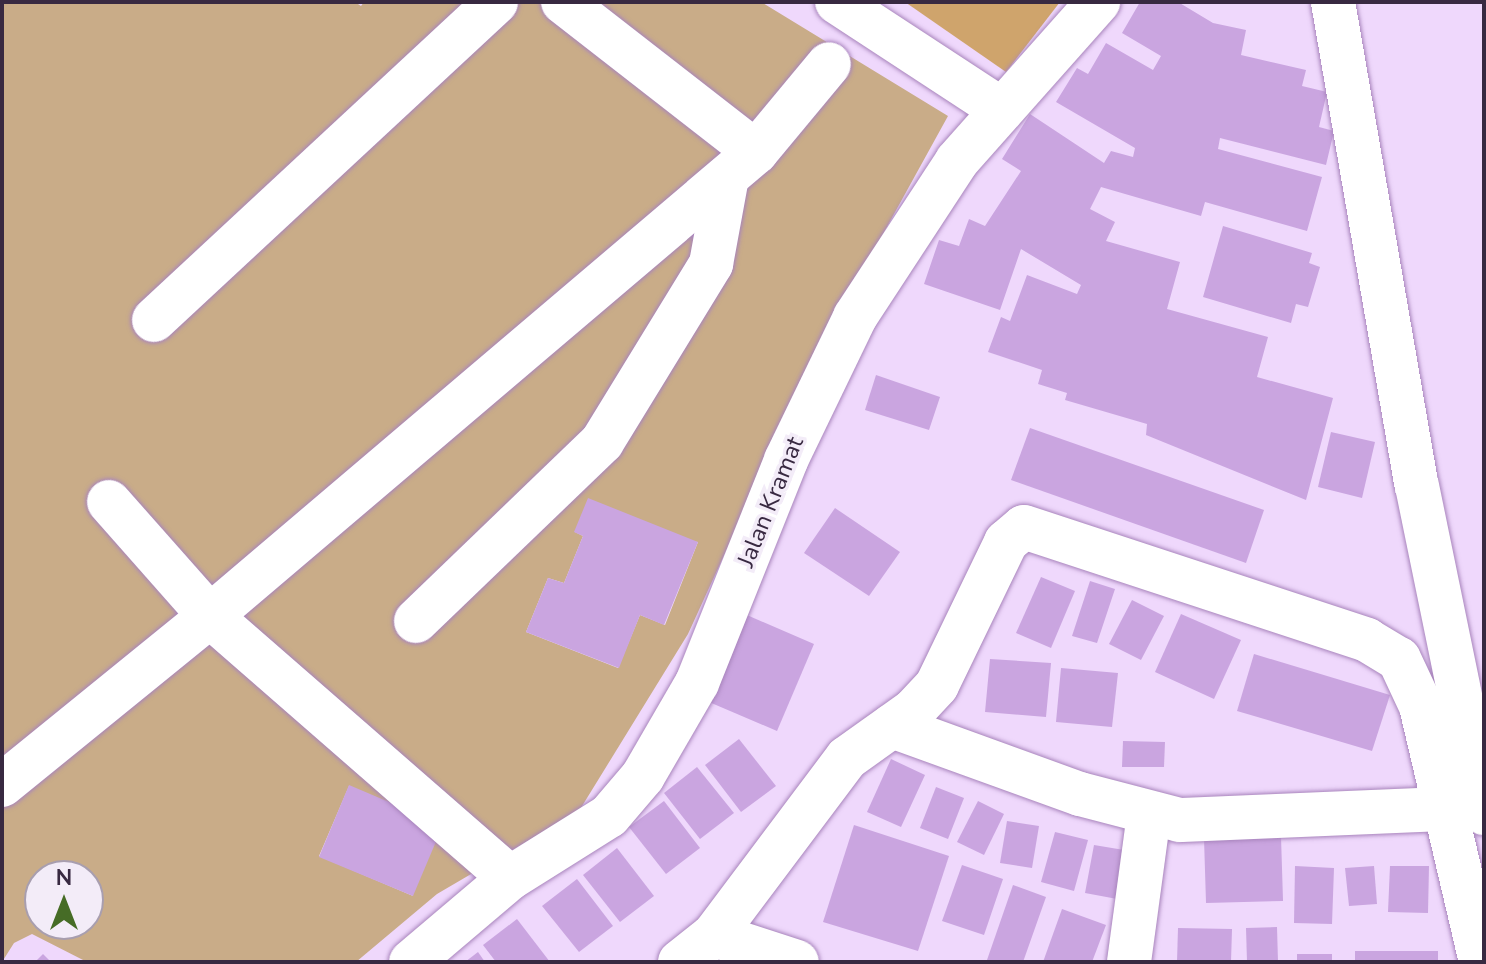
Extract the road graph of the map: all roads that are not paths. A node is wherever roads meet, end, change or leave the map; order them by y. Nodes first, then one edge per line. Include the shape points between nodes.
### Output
1 (496, 2) edge
2 (563, 2) edge
3 (837, 2) edge
4 (1098, 2) edge
5 (1333, 2) edge
6 (829, 64) dead end
7 (1002, 110) junction
8 (742, 164) junction
9 (154, 320) dead end
10 (109, 502) dead end
11 (210, 616) junction
12 (416, 621) dead end
13 (892, 726) junction
14 (2, 785) edge
15 (1465, 811) edge
16 (1149, 814) junction
17 (510, 878) junction
18 (714, 935) junction
19 (411, 962) edge
20 (680, 962) edge
21 (797, 962) edge
22 (1129, 962) edge
23 (1481, 962) edge

1 - 9 street
2 - 8 street
3 - 7 street
4 - 7 street, Jalan Kramat
5 - 15 street via 1417,486
6 - 8 street
7 - 17 street, Jalan Kramat via 936,189 855,317 786,460 697,683 643,776 609,816
8 - 11 street
8 - 12 street via 711,264 602,442
10 - 11 street
11 - 14 street
11 - 17 street
13 - 15 street via 937,685 1006,542 1024,527 1386,650 1412,681
13 - 16 street
13 - 18 street via 847,758 824,784
15 - 16 street via 1237,821
15 - 23 street
16 - 22 street
17 - 19 street, Jalan Kramat
18 - 20 street
18 - 21 street

